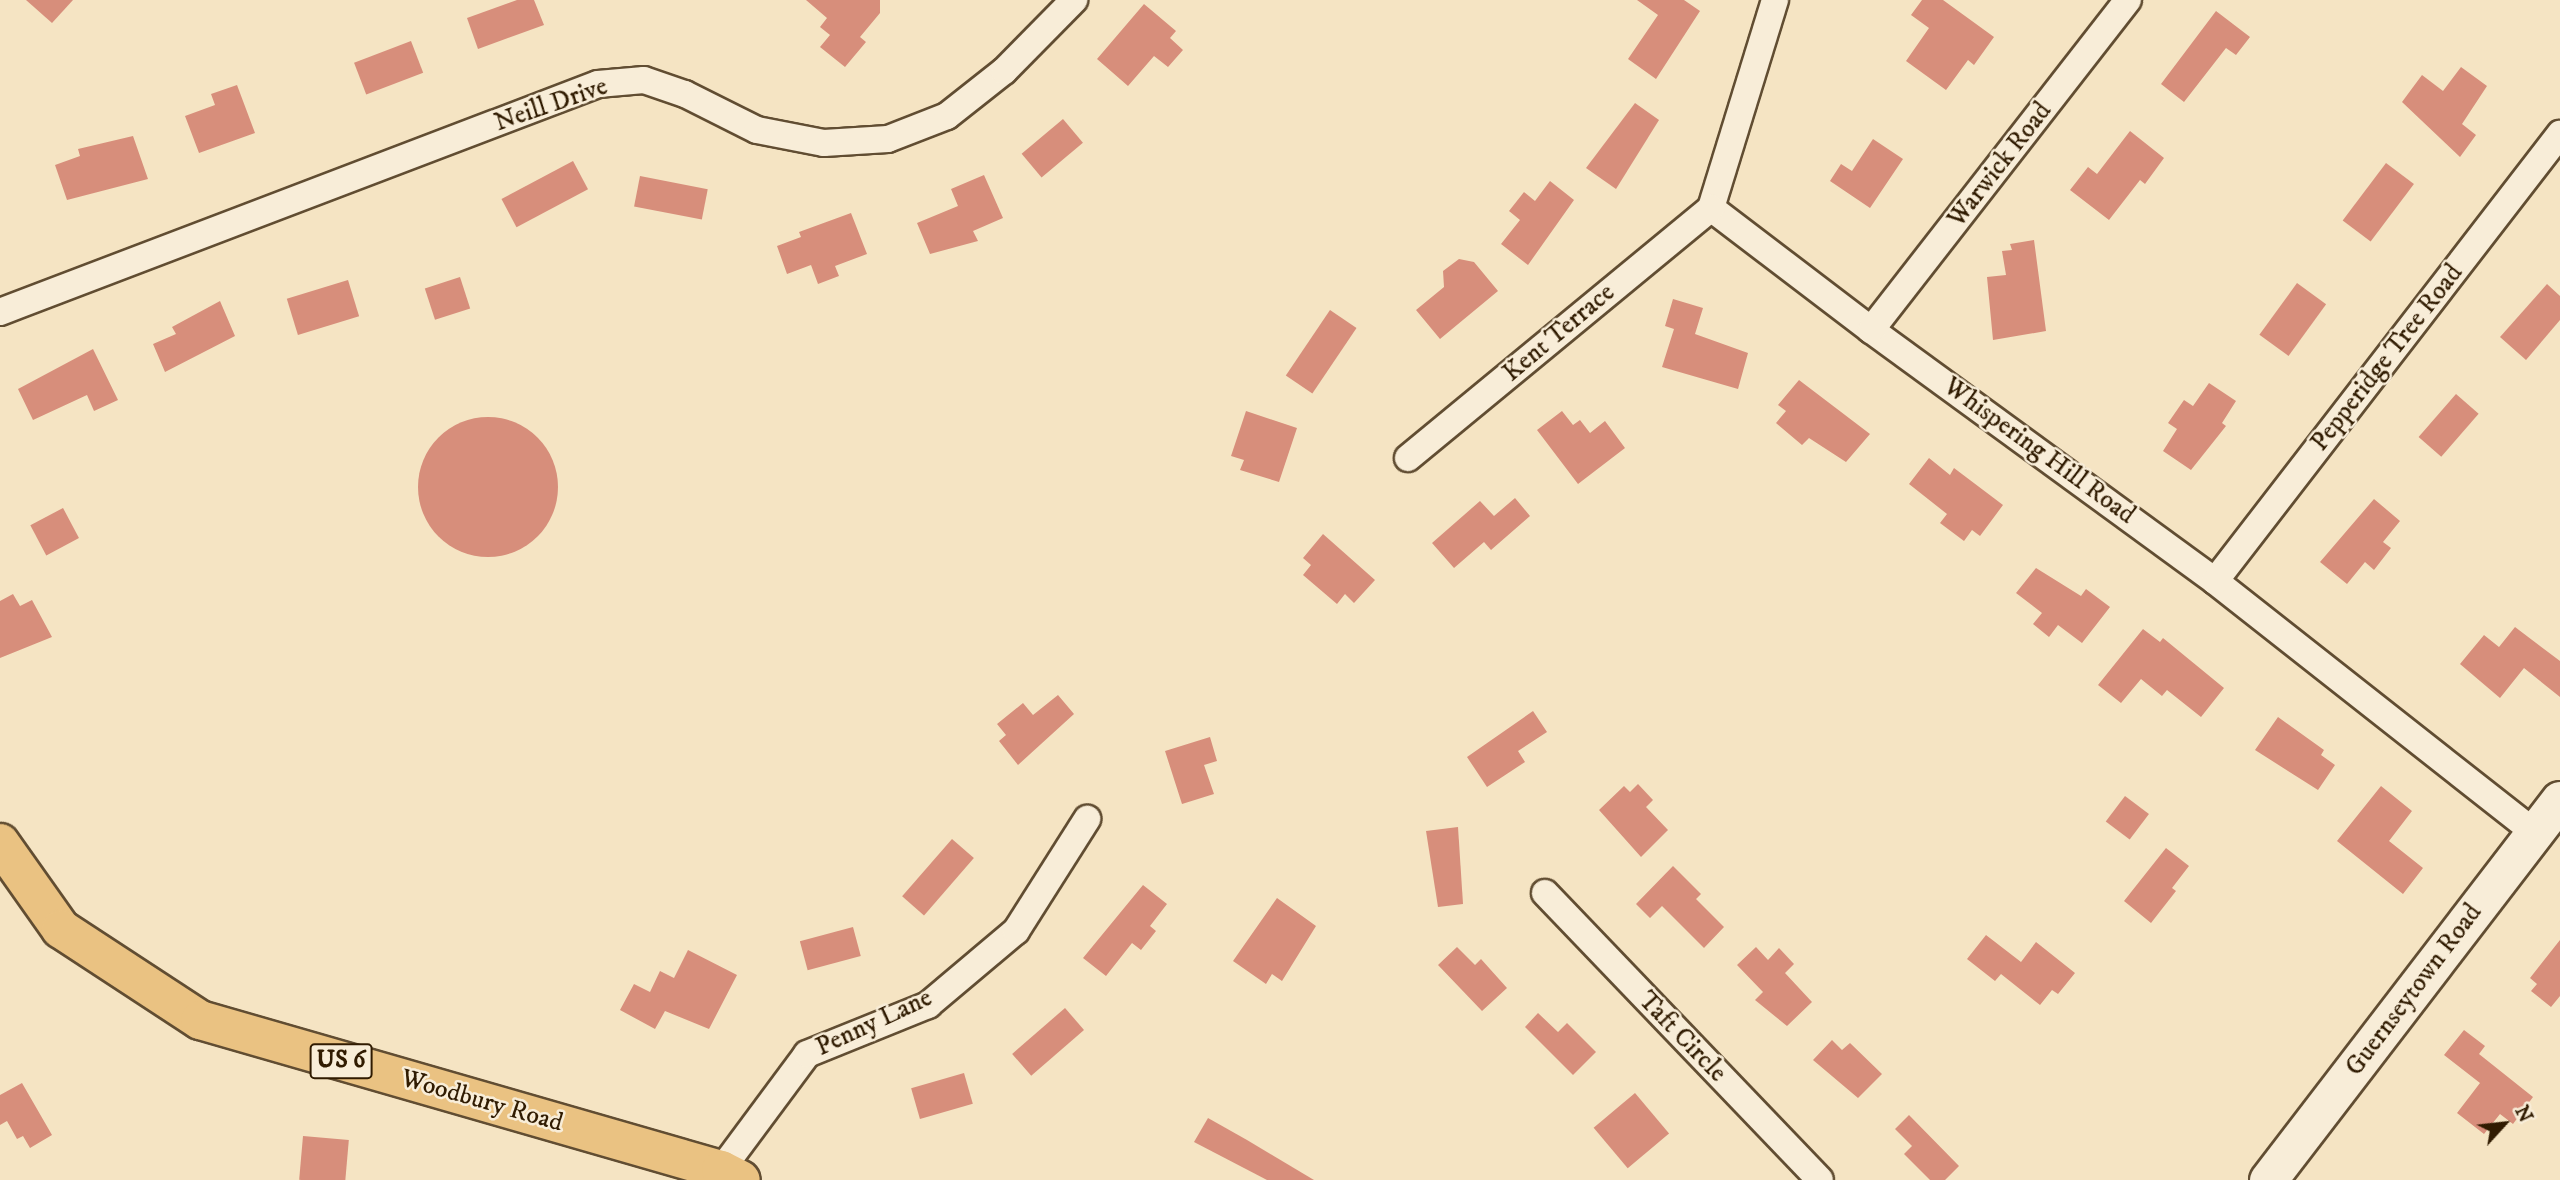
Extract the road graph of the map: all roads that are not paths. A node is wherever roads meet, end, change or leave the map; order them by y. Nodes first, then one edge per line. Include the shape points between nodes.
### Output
1 (1074, 0) edge
2 (1775, 0) edge
3 (2128, 0) edge
4 (2560, 134) edge
5 (1711, 208) junction
6 (0, 312) edge
7 (1871, 330) junction
8 (1408, 458) dead end
9 (2215, 581) junction
10 (2560, 800) edge
11 (1087, 820) dead end
12 (2535, 832) junction
13 (0, 843) edge
14 (1545, 893) dead end
15 (731, 1175) edge
16 (1820, 1180) edge
17 (2268, 1180) edge

1 - 6 street, Neill Drive via 1004,71 947,116 888,139 810,141 757,130 685,94 644,80 598,84
2 - 5 street
3 - 7 street, Warwick Road
4 - 9 street, Pepperidge Tree Road
5 - 7 street, Whispering Hill Road
5 - 8 street, Kent Terrace
7 - 9 street, Whispering Hill Road
9 - 12 street, Whispering Hill Road
10 - 12 street, Guernseytown Road
11 - 15 street, Penny Lane via 1016,931 928,1005 807,1054
12 - 17 street, Guernseytown Road
13 - 15 main road, Woodbury Road / US 6 via 61,929 200,1020
14 - 16 street, Taft Circle

